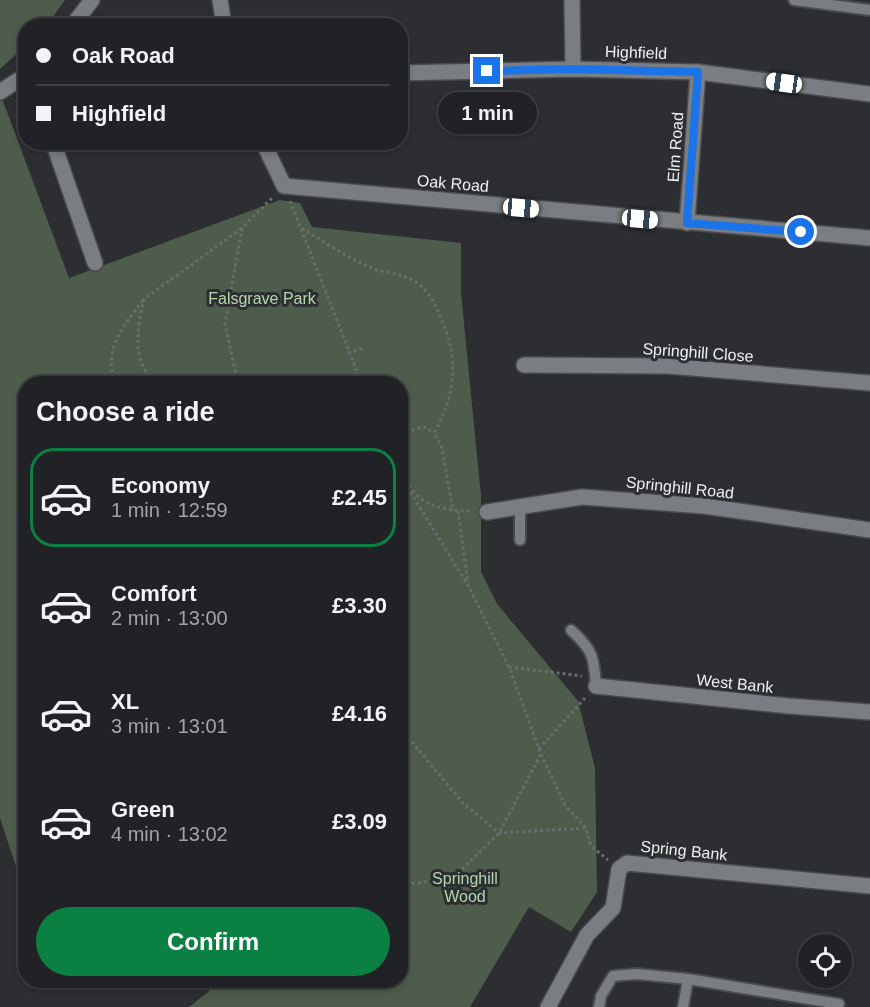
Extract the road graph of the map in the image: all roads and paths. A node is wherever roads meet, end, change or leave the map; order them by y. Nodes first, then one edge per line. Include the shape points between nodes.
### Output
1 (92, 0) edge
2 (220, 0) edge
3 (572, 0) edge
4 (794, 0) edge
5 (870, 10) edge
6 (78, 18) edge
7 (223, 18) edge
8 (573, 69) junction
9 (698, 72) junction
10 (408, 73) edge
11 (18, 80) edge
12 (0, 92) edge
13 (870, 94) edge
14 (56, 150) edge
15 (267, 150) edge
16 (284, 186) junction
17 (687, 223) junction
18 (301, 227) junction
19 (242, 228) junction
20 (870, 238) edge
21 (95, 263) dead end
22 (144, 299) junction
23 (364, 348) dead end
24 (348, 353) junction
25 (524, 365) dead end
26 (112, 376) edge
27 (151, 376) edge
28 (236, 376) edge
29 (358, 376) edge
30 (870, 383) edge
31 (408, 431) edge
32 (434, 433) junction
33 (409, 490) joint
34 (520, 506) junction
35 (455, 511) junction
36 (487, 512) joint
37 (870, 530) edge
38 (520, 540) dead end
39 (469, 587) junction
40 (571, 630) dead end
41 (509, 667) junction
42 (596, 686) junction
43 (870, 712) edge
44 (408, 738) edge
45 (539, 749) junction
46 (542, 754) junction
47 (586, 828) junction
48 (499, 833) junction
49 (619, 869) junction
50 (408, 884) edge
51 (870, 886) edge
52 (688, 979) junction
53 (839, 1004) dead end
54 (548, 1007) edge
55 (599, 1007) edge
56 (683, 1007) edge

1 - 6 street
2 - 7 street
3 - 8 street
4 - 5 lane
8 - 9 street, Highfield
8 - 10 street, Highfield
9 - 13 street, Highfield
9 - 17 street, Elm Road
11 - 12 street
14 - 21 street
15 - 16 street
16 - 17 street, Oak Road
16 - 18 path
16 - 19 path
17 - 20 street, Oak Road
18 - 24 path
18 - 32 path via 355,261 418,283 434,301 454,354 455,376
19 - 22 path
19 - 28 path via 225,324
22 - 26 path via 114,338
22 - 27 path via 136,329 141,365
23 - 24 path
24 - 29 path
25 - 30 street, Springhill Close via 668,366
31 - 32 path via 425,428
32 - 35 path via 442,448
33 - 35 path via 431,505
33 - 39 path
34 - 36 street, Springhill Road
34 - 37 street, Springhill Road via 582,496 704,506
34 - 38 lane
35 - 36 path
35 - 39 path
39 - 41 path
40 - 42 lane via 589,645
41 - 42 path via 584,676
41 - 45 path
42 - 43 street, West Bank
42 - 45 path
44 - 48 path via 463,803
45 - 46 path
46 - 47 path via 565,805
46 - 48 path
47 - 48 path
47 - 49 path via 591,846
48 - 50 path via 453,878
49 - 51 street, Spring Bank via 627,862
49 - 54 street via 614,908 587,935
52 - 53 lane
52 - 55 lane via 613,976
52 - 56 lane

